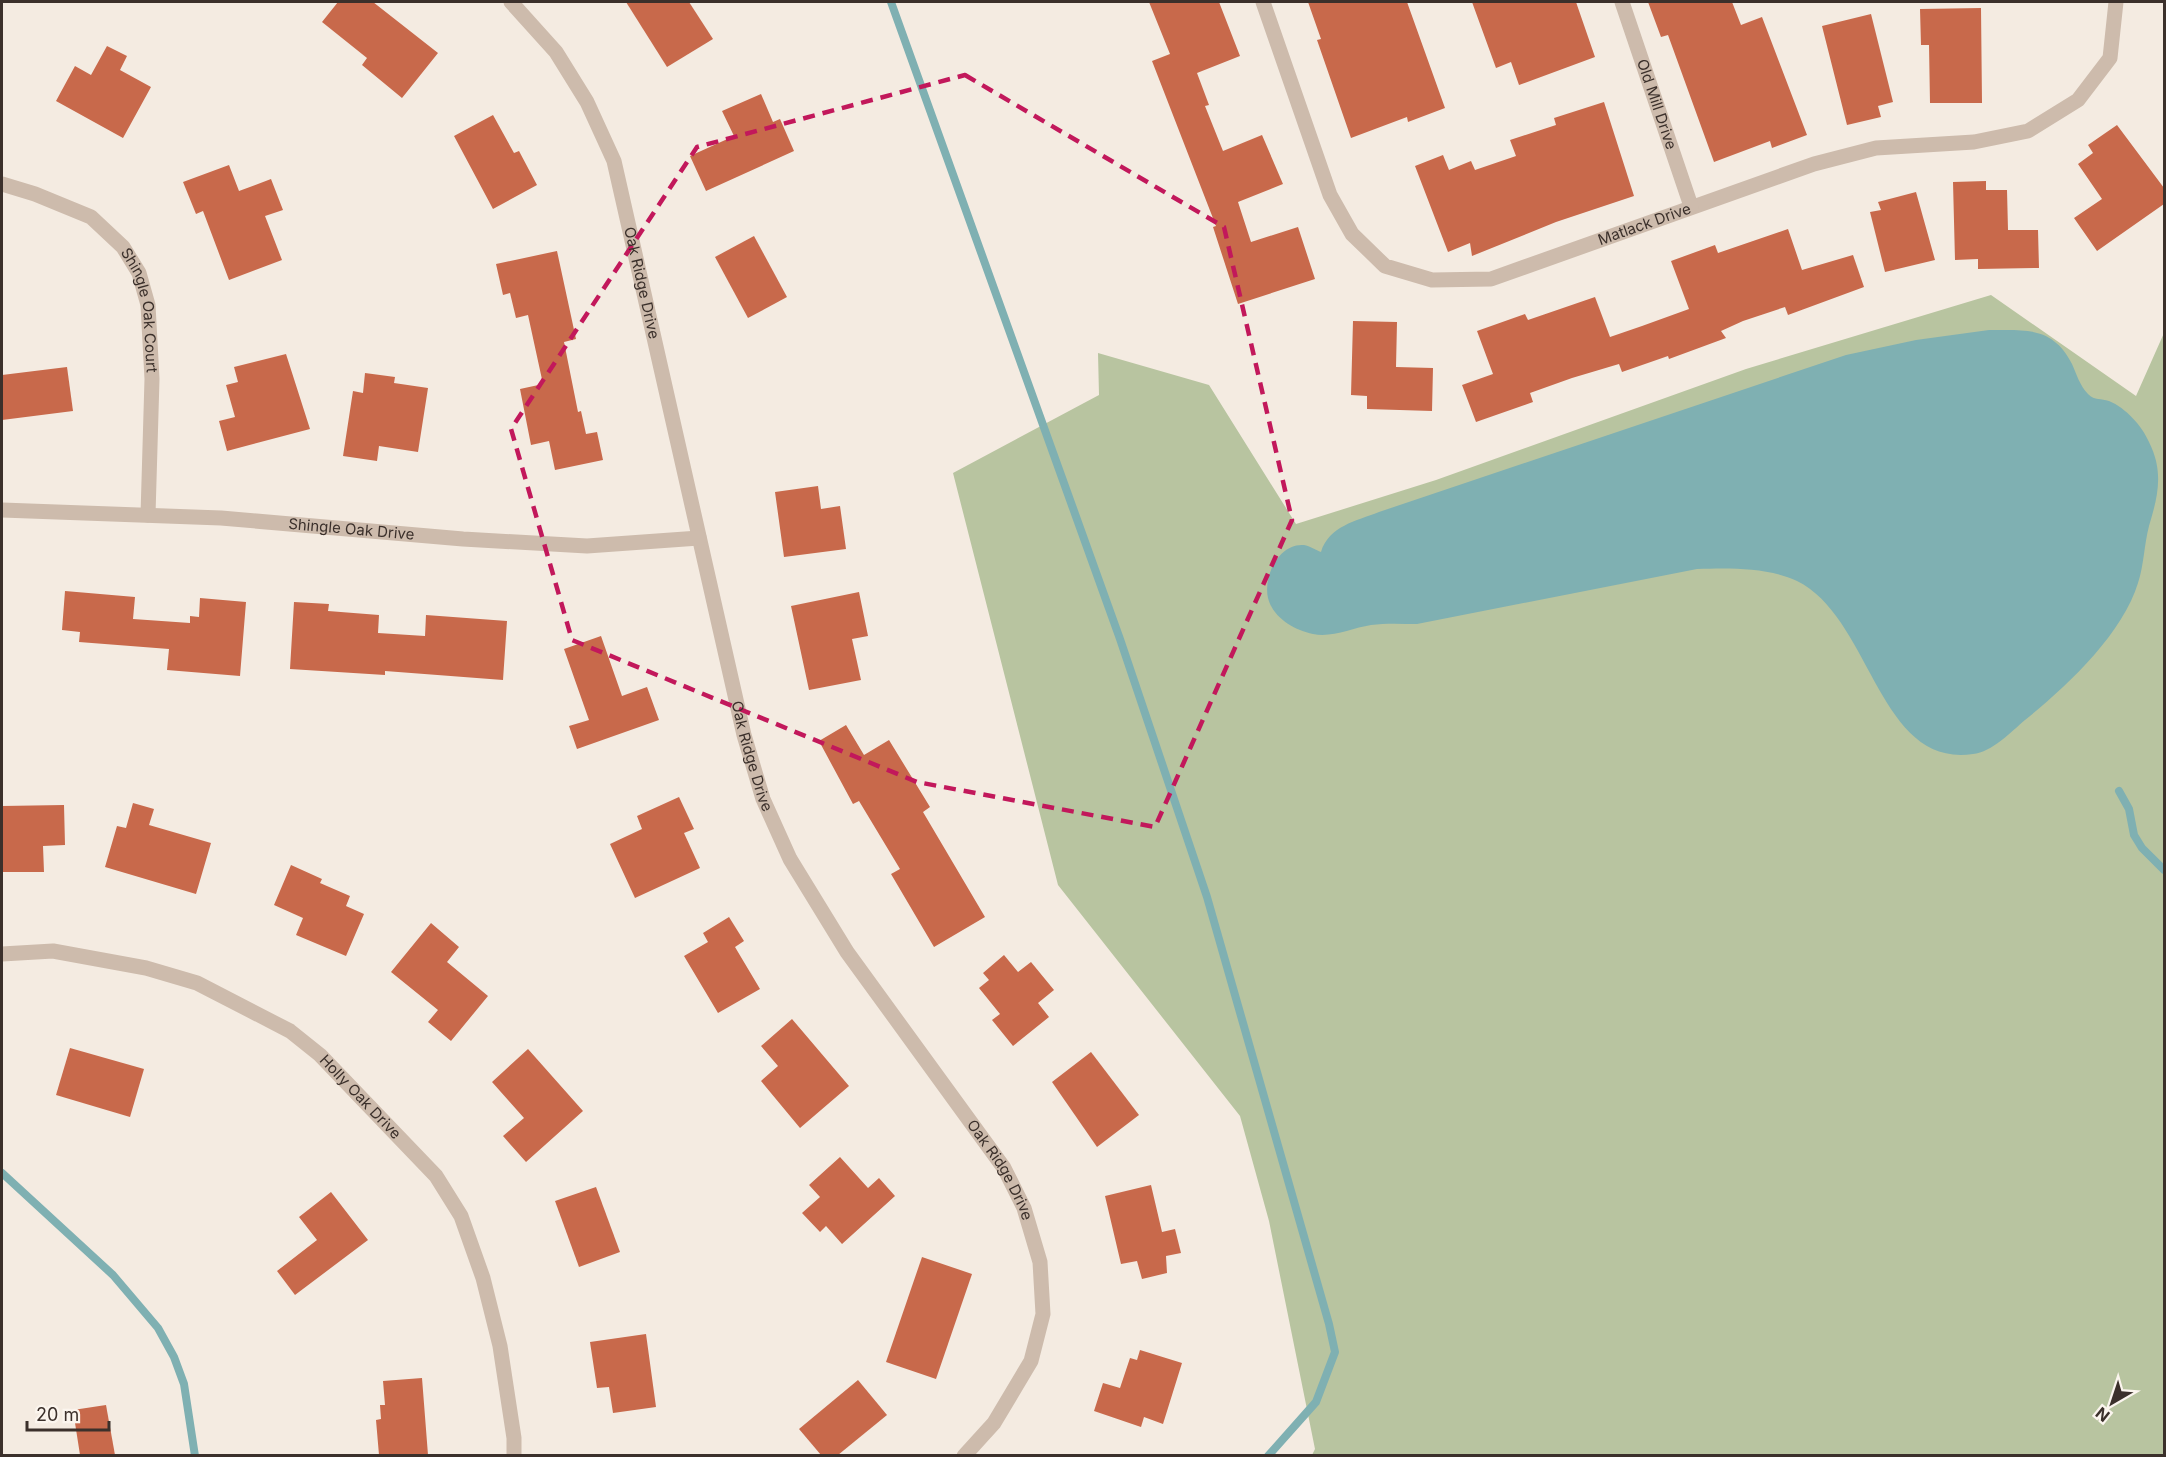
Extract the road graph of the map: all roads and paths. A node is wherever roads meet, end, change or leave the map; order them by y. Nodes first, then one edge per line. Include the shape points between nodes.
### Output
1 (511, 2) edge
2 (1263, 2) edge
3 (1622, 2) edge
4 (2116, 2) edge
5 (2, 184) edge
6 (1691, 206) junction
7 (2, 510) edge
8 (148, 515) junction
9 (699, 538) junction
10 (2, 954) edge
11 (514, 1455) edge
12 (964, 1455) edge

1 - 9 street, Oak Ridge Drive via 556,52 587,102 614,161
2 - 6 street, Matlack Drive via 1330,195 1352,234 1385,266 1432,280 1491,279
3 - 6 street, Old Mill Drive
4 - 6 street, Matlack Drive via 2110,58 2078,100 2028,131 1974,142 1876,148 1814,164
5 - 8 street, Shingle Oak Court via 91,217 123,246 139,273 147,305 152,379
7 - 8 street, Shingle Oak Drive
8 - 9 street, Shingle Oak Drive via 587,546
9 - 12 street, Oak Ridge Drive via 744,735 763,800 790,859 847,952 1004,1168 1024,1208 1040,1262 1043,1314 1031,1361 994,1423
10 - 11 street, Holly Oak Drive via 53,951 146,968 197,983 290,1031 320,1055 436,1176 461,1216 483,1278 500,1346

